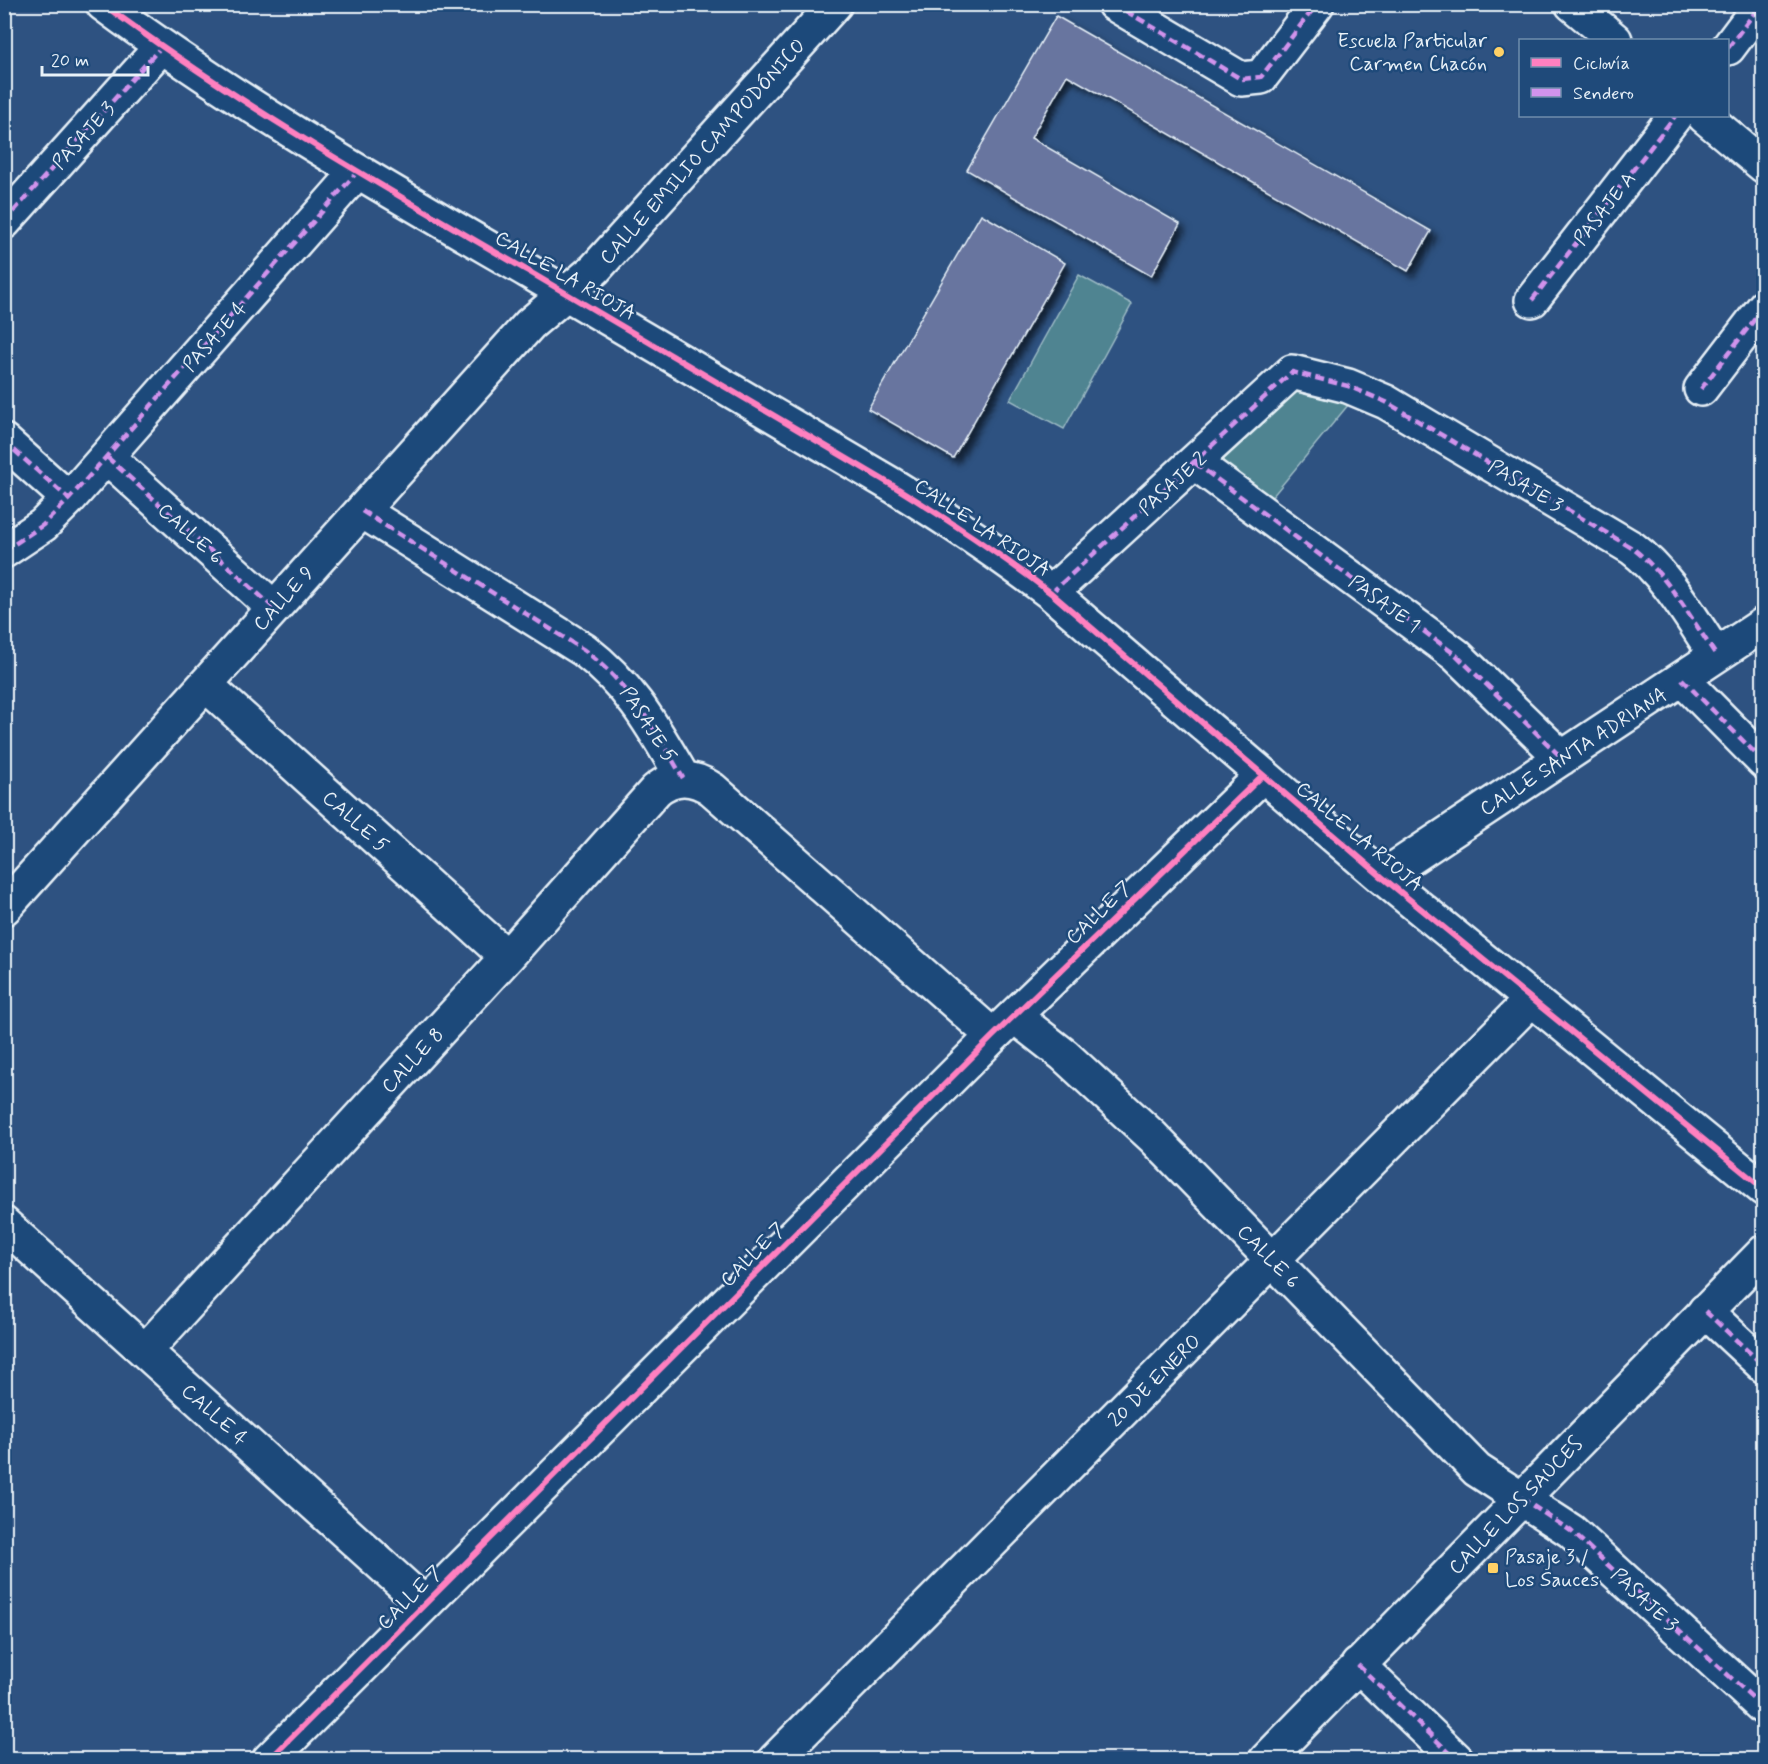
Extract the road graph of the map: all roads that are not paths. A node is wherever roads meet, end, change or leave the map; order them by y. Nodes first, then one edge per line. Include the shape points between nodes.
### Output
1 (103, 4) edge
2 (835, 4) edge
3 (1114, 4) edge
4 (1317, 4) edge
5 (1572, 4) edge
6 (1761, 4) edge
7 (1614, 39) edge
8 (161, 47) junction
9 (1729, 47) edge
10 (1674, 117) edge
11 (1705, 117) edge
12 (1764, 166) edge
13 (357, 172) junction
14 (4, 222) edge
15 (566, 293) junction
16 (1532, 300) dead end
17 (1764, 307) edge
18 (1292, 372) joint
19 (1701, 388) dead end
20 (4, 441) edge
21 (107, 457) junction
22 (1195, 463) junction
23 (69, 499) junction
24 (362, 511) junction
25 (4, 551) edge
26 (1051, 593) junction
27 (274, 608) junction
28 (1764, 624) edge
29 (1716, 655) junction
30 (1682, 679) junction
31 (206, 685) junction
32 (1562, 758) junction
33 (1764, 762) edge
34 (1263, 775) junction
35 (683, 778) junction
36 (1382, 877) junction
37 (4, 908) edge
38 (507, 957) junction
39 (1532, 999) junction
40 (1003, 1026) junction
41 (1764, 1190) edge
42 (4, 1224) edge
43 (1764, 1252) edge
44 (1273, 1260) junction
45 (1705, 1311) junction
46 (145, 1351) junction
47 (1764, 1366) edge
48 (1521, 1498) junction
49 (425, 1604) junction
50 (1358, 1665) junction
51 (1764, 1708) edge
52 (269, 1760) edge
53 (775, 1760) edge
54 (1266, 1760) edge
55 (1456, 1760) edge

1 - 8 street, CALLE LA RIOJA
2 - 15 street, CALLE EMILIO CAMPODÓNICO via 595,269
3 - 4 street via 1241,79 1261,77
5 - 7 street
6 - 9 street
8 - 13 street, CALLE LA RIOJA
8 - 14 street, PASAJE 3
10 - 16 street, PASAJE A
11 - 12 street
13 - 15 street, CALLE LA RIOJA
13 - 21 street, PASAJE 4
15 - 24 street, CALLE 9 via 530,324
15 - 26 street, CALLE LA RIOJA via 945,518
17 - 19 street
18 - 22 street, PASAJE 2
18 - 29 street, PASAJE 3 via 1348,386 1386,402 1632,548 1661,576
20 - 23 street
21 - 23 street, PASAJE 4
21 - 27 street, CALLE 6
22 - 26 street, PASAJE 2
22 - 32 street, PASAJE 1 via 1456,655
23 - 25 street via 43,525
24 - 27 street, CALLE 9
24 - 35 street, PASAJE 5 via 602,663 631,693
26 - 34 street, CALLE LA RIOJA
27 - 31 street, CALLE 9
28 - 29 street, CALLE SANTA ADRIANA
29 - 30 street, CALLE SANTA ADRIANA
30 - 32 street, CALLE SANTA ADRIANA
30 - 33 street
31 - 37 street, CALLE 9
31 - 38 street, CALLE 5
32 - 36 street, CALLE SANTA ADRIANA
34 - 36 street, CALLE LA RIOJA
34 - 40 street, CALLE 7
35 - 38 street, CALLE 8 via 664,783 656,790
35 - 40 street, PASAJE 5 via 712,789
36 - 39 street, CALLE LA RIOJA
38 - 46 street, CALLE 8
39 - 41 street, CALLE LA RIOJA
39 - 44 street, 20 DE ENERO
40 - 44 street, CALLE 6 via 1064,1055 1153,1137
40 - 49 street, CALLE 7
42 - 46 street, CALLE 4
43 - 45 street, CALLE LOS SAUCES
44 - 48 street, CALLE 6 via 1477,1470
44 - 53 street, 20 DE ENERO
45 - 47 street
45 - 48 street, CALLE LOS SAUCES
46 - 49 street, CALLE 4
48 - 50 street, CALLE LOS SAUCES
48 - 51 street, PASAJE 3 via 1571,1531
49 - 52 street, CALLE 7
50 - 54 street, CALLE LOS SAUCES
50 - 55 street

